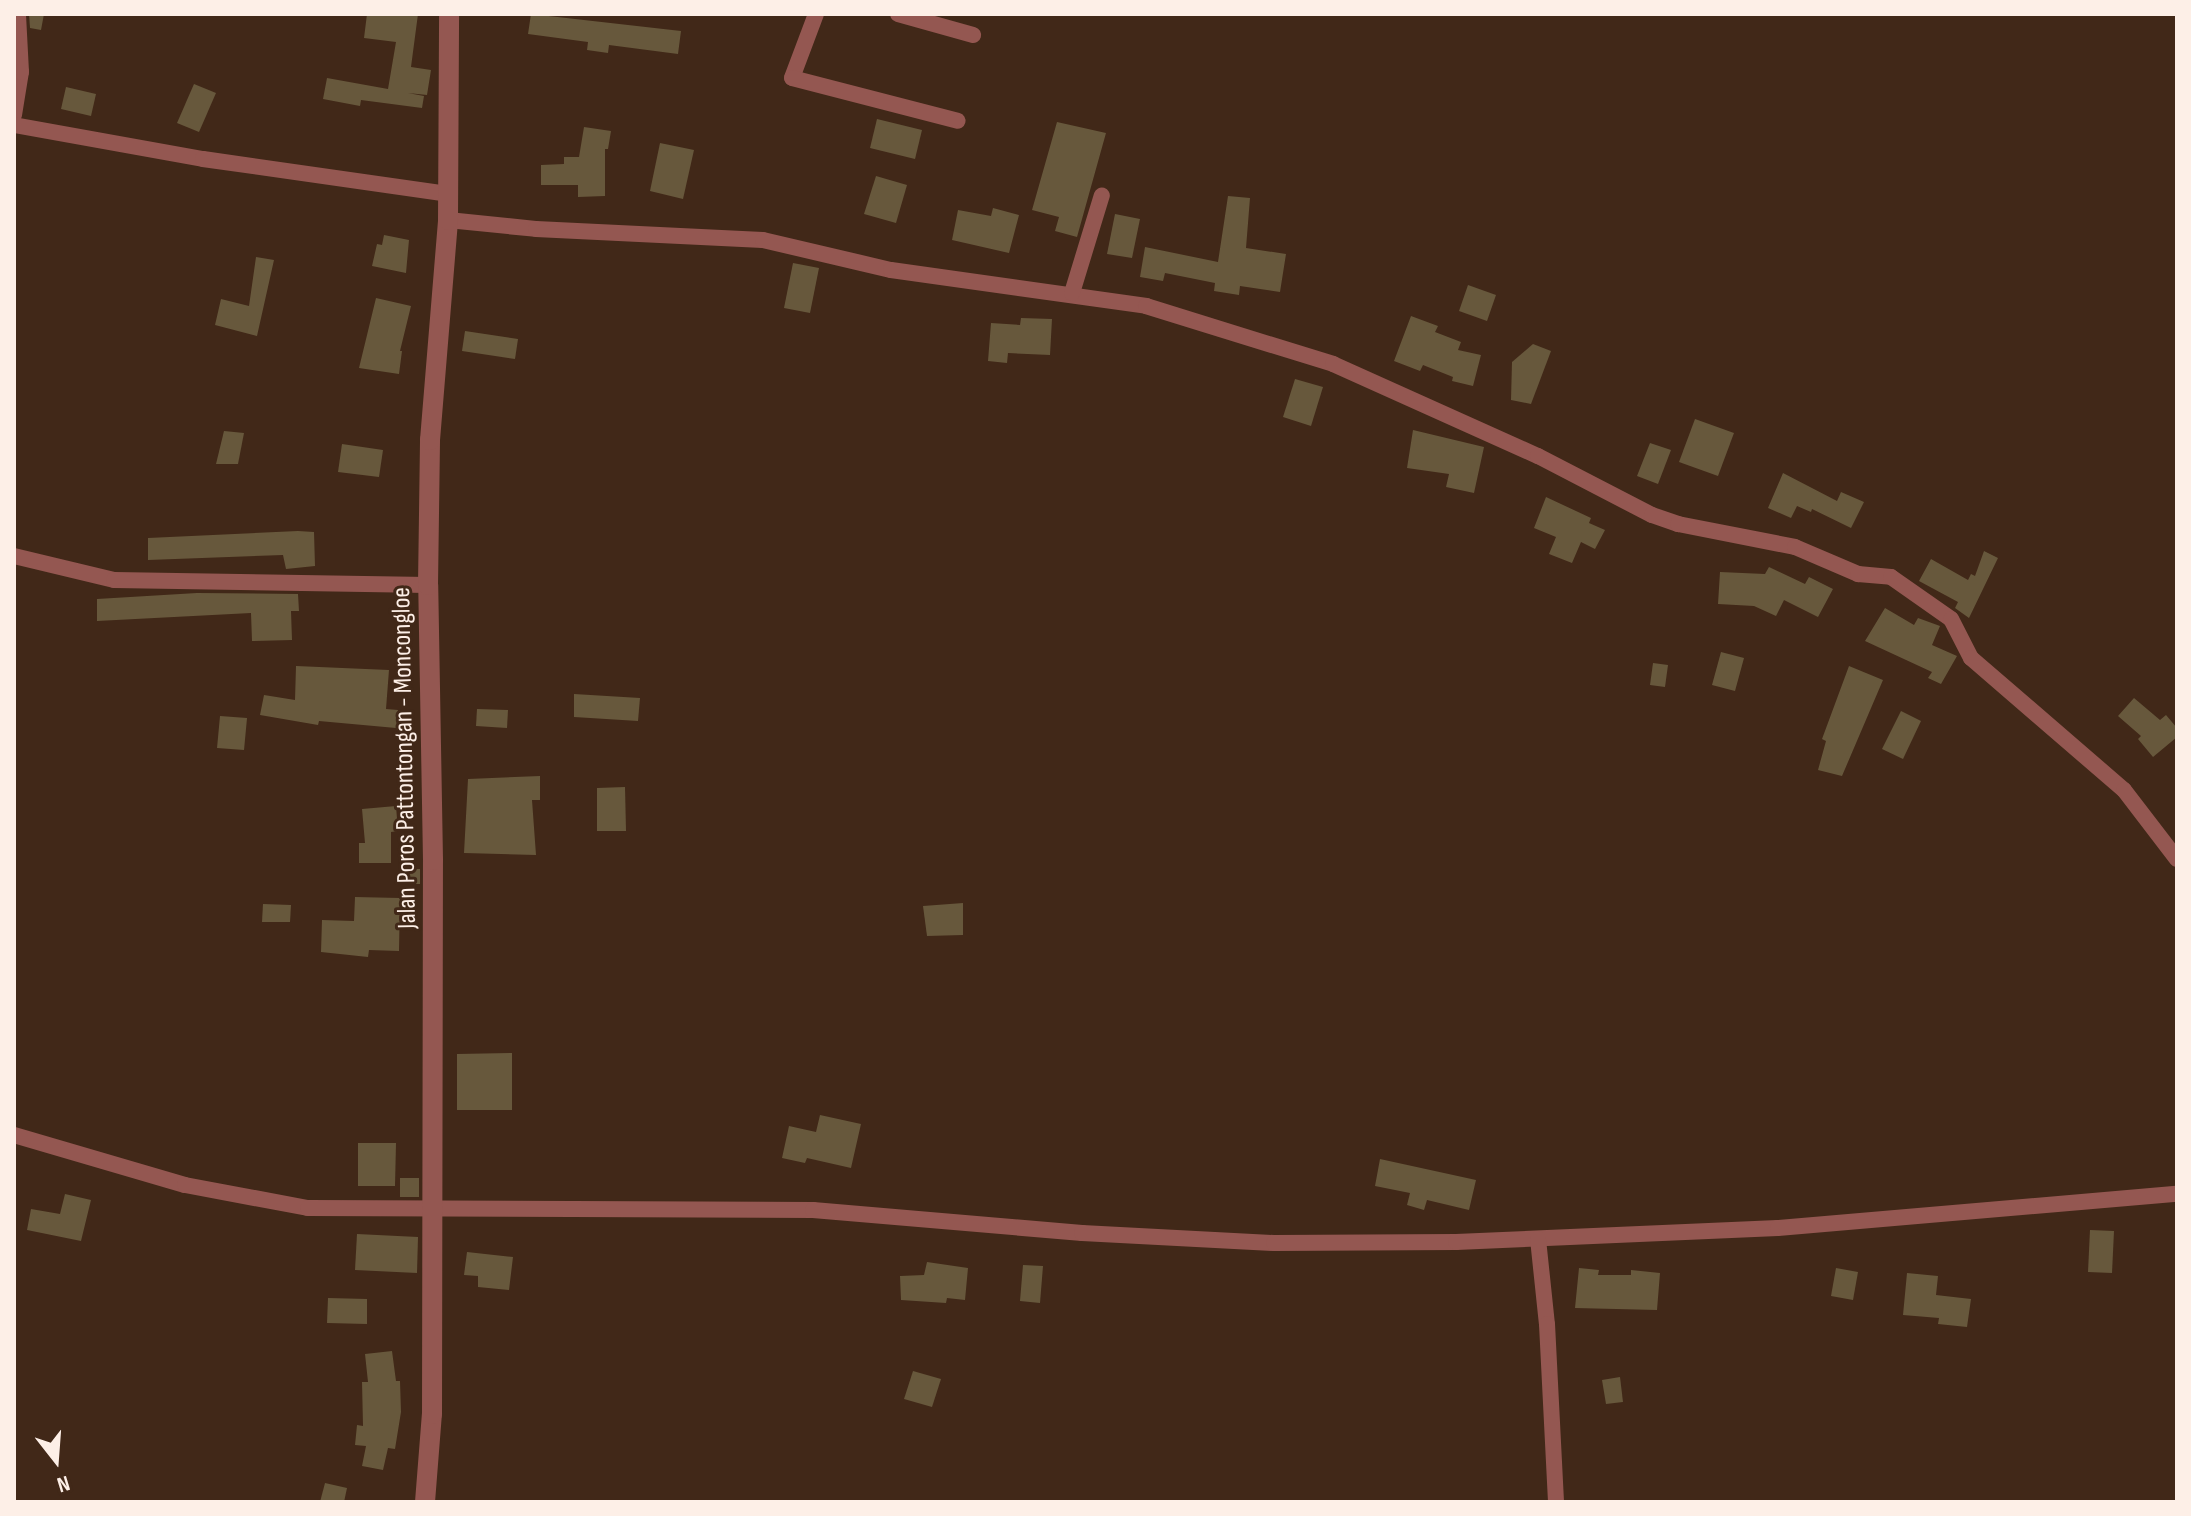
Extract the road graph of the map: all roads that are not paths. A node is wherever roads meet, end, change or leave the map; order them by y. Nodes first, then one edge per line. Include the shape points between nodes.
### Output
1 (18, 14) edge
2 (449, 14) edge
3 (816, 14) edge
4 (898, 14) edge
5 (973, 35) dead end
6 (14, 115) edge
7 (958, 121) dead end
8 (14, 125) edge
9 (448, 194) junction
10 (1102, 195) dead end
11 (448, 220) junction
12 (1072, 293) junction
13 (14, 556) edge
14 (428, 585) junction
15 (2177, 859) edge
16 (14, 1135) edge
17 (2177, 1194) edge
18 (431, 1211) junction
19 (1538, 1239) junction
20 (425, 1502) edge
21 (1556, 1502) edge

1 - 6 street via 21,72
2 - 9 street, Jalan Poros Pattontongan - Moncongloe
3 - 7 street via 792,78
4 - 5 street
8 - 9 street
9 - 11 street, Jalan Poros Pattontongan - Moncongloe
10 - 12 street
11 - 12 street via 763,240 974,284
11 - 14 street, Jalan Poros Pattontongan - Moncongloe via 430,440
12 - 15 street via 1146,306 1333,364 1652,515 1795,547 1858,574 1891,577 1951,619 1971,658 2124,790
13 - 14 street via 114,580
14 - 18 street, Jalan Poros Pattontongan - Moncongloe
16 - 18 street via 185,1185 308,1208
17 - 19 street via 1793,1227
18 - 19 street via 813,1210 1274,1243
18 - 20 street, Jalan Poros Pattontongan - Moncongloe via 432,1414
19 - 21 street

